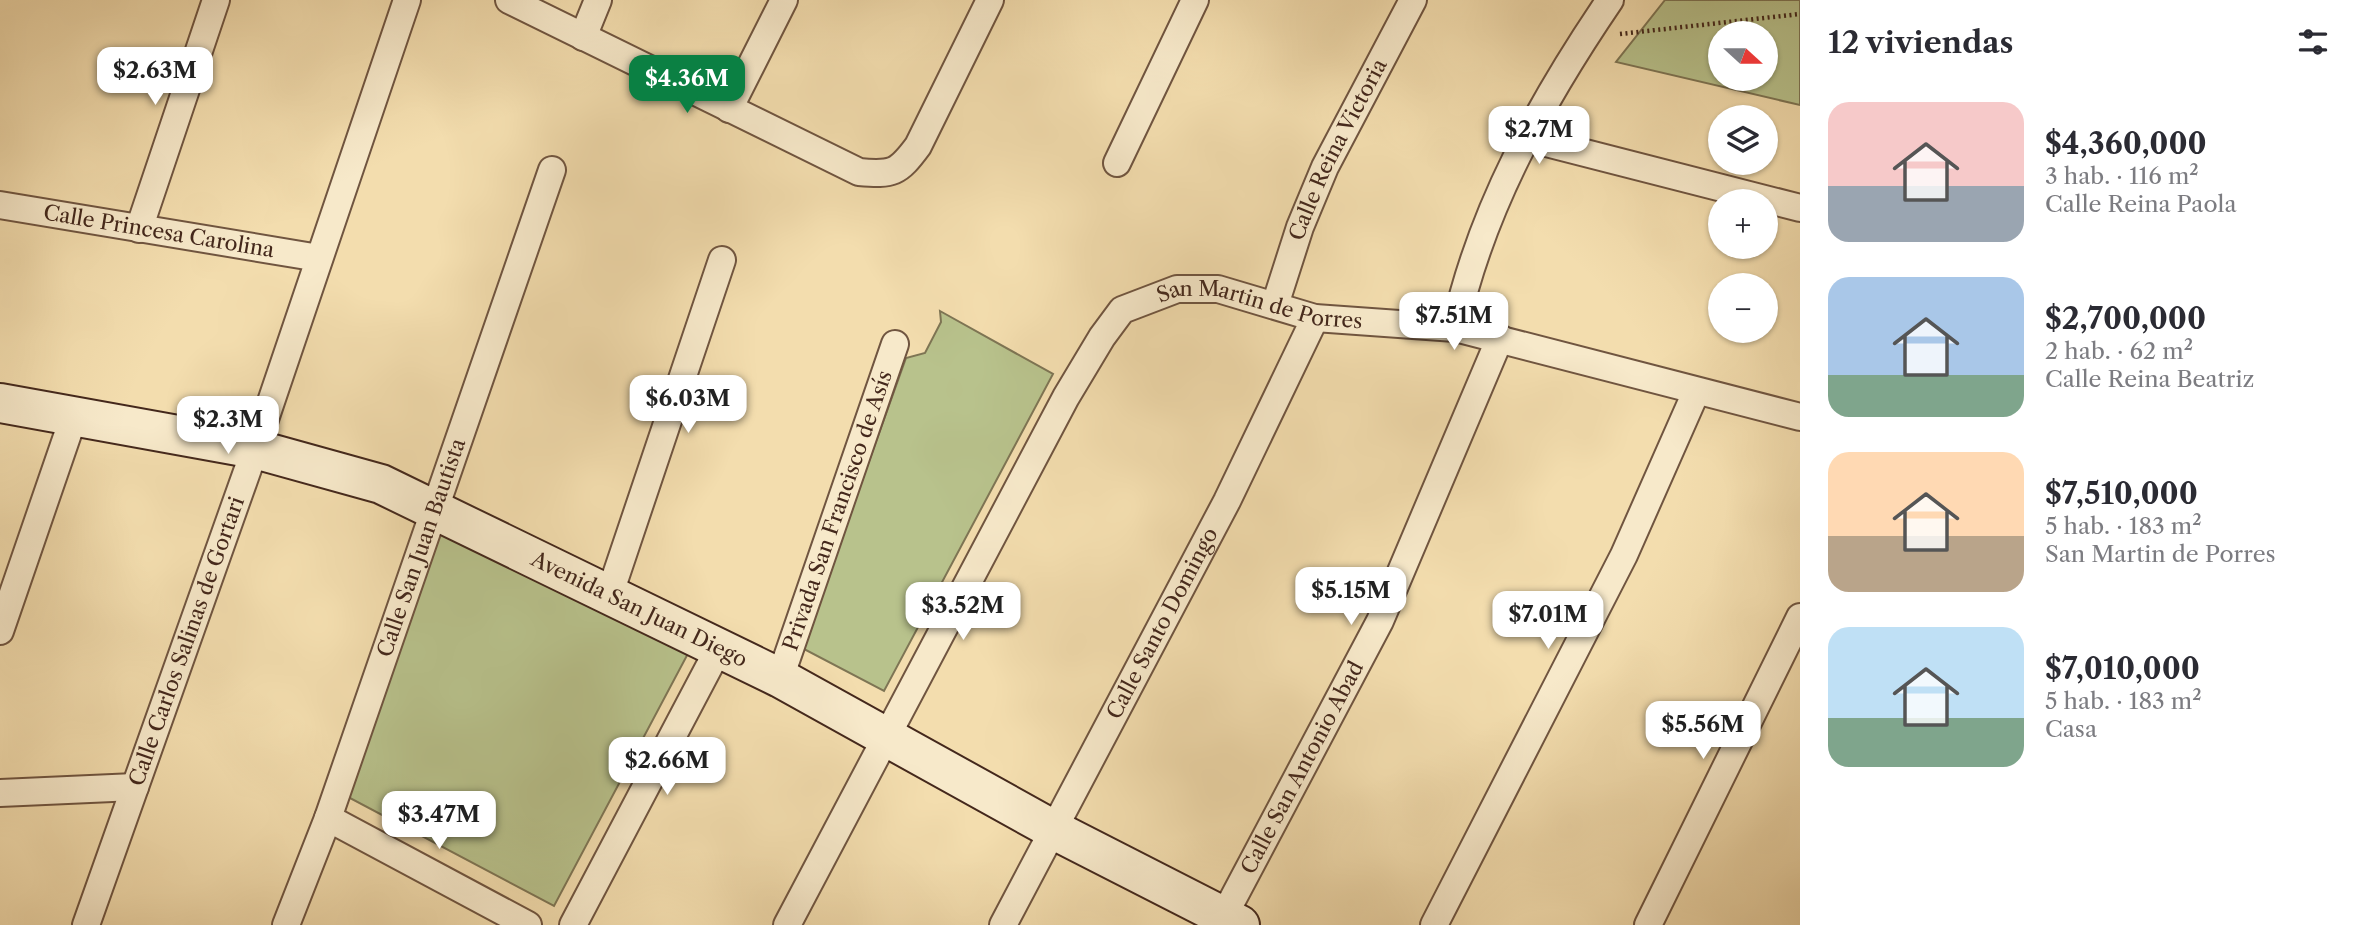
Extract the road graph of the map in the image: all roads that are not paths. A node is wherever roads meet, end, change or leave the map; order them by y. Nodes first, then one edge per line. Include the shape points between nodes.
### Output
1 (216, 0) edge
2 (407, 0) edge
3 (509, 0) edge
4 (598, 0) edge
5 (783, 0) edge
6 (990, 0) edge
7 (1195, 0) edge
8 (1413, 0) edge
9 (1610, 0) edge
10 (583, 37) junction
11 (729, 109) junction
12 (1527, 138) junction
13 (1116, 163) dead end
14 (552, 170) dead end
15 (0, 205) edge
16 (1800, 208) edge
17 (139, 229) junction
18 (319, 258) junction
19 (722, 260) dead end
20 (1275, 305) junction
21 (1315, 318) junction
22 (1455, 328) junction
23 (1500, 338) junction
24 (895, 344) dead end
25 (1696, 392) junction
26 (0, 403) edge
27 (74, 416) junction
28 (1800, 417) edge
29 (255, 449) junction
30 (434, 512) junction
31 (609, 596) junction
32 (1800, 617) edge
33 (0, 631) edge
34 (719, 648) junction
35 (780, 678) junction
36 (886, 737) junction
37 (135, 787) junction
38 (0, 793) edge
39 (328, 818) junction
40 (1054, 830) junction
41 (1228, 922) edge
42 (86, 925) edge
43 (286, 925) edge
44 (528, 925) edge
45 (573, 925) edge
46 (787, 925) edge
47 (1003, 925) edge
48 (1434, 925) edge
49 (1648, 925) edge

1 - 17 street
2 - 18 street, Calle Carlos Salinas de Gortari
3 - 10 street
4 - 10 street
5 - 11 street
6 - 11 street via 918,146 902,167 881,174 859,172
7 - 13 street
8 - 20 street, Calle Reina Victoria via 1325,167
9 - 12 street
10 - 11 street
12 - 16 street
12 - 22 street via 1480,237
14 - 30 street, Calle San Juan Bautista
15 - 17 street, Calle Princesa Carolina
17 - 18 street, Calle Princesa Carolina
18 - 29 street, Calle Carlos Salinas de Gortari
19 - 31 street
20 - 21 street, San Martin de Porres
20 - 36 street, San Martin de Porres via 1218,289 1177,289 1122,310 1066,397
21 - 22 street, San Martin de Porres
21 - 40 street, Calle Santo Domingo via 1227,501
22 - 23 street, San Martin de Porres
23 - 25 street, San Martin de Porres
23 - 41 street, Calle San Antonio Abad via 1380,621
24 - 35 street, Privada San Francisco de Asís
25 - 28 street, San Martin de Porres
25 - 48 street via 1624,555
26 - 27 street, Avenida San Juan Diego
27 - 29 street, Avenida San Juan Diego
27 - 33 street
29 - 30 street, Avenida San Juan Diego via 360,477
29 - 37 street, Calle Carlos Salinas de Gortari
30 - 31 street, Avenida San Juan Diego
30 - 39 street, Calle San Juan Bautista
31 - 34 street, Avenida San Juan Diego
32 - 49 street
34 - 35 street, Avenida San Juan Diego
34 - 45 street
35 - 36 street, Avenida San Juan Diego
36 - 40 street, Avenida San Juan Diego
36 - 46 street, San Martin de Porres
37 - 38 street
37 - 42 street, Calle Carlos Salinas de Gortari
39 - 43 street, Calle San Juan Bautista
39 - 44 street
40 - 41 street, Avenida San Juan Diego
40 - 47 street, Calle Santo Domingo

